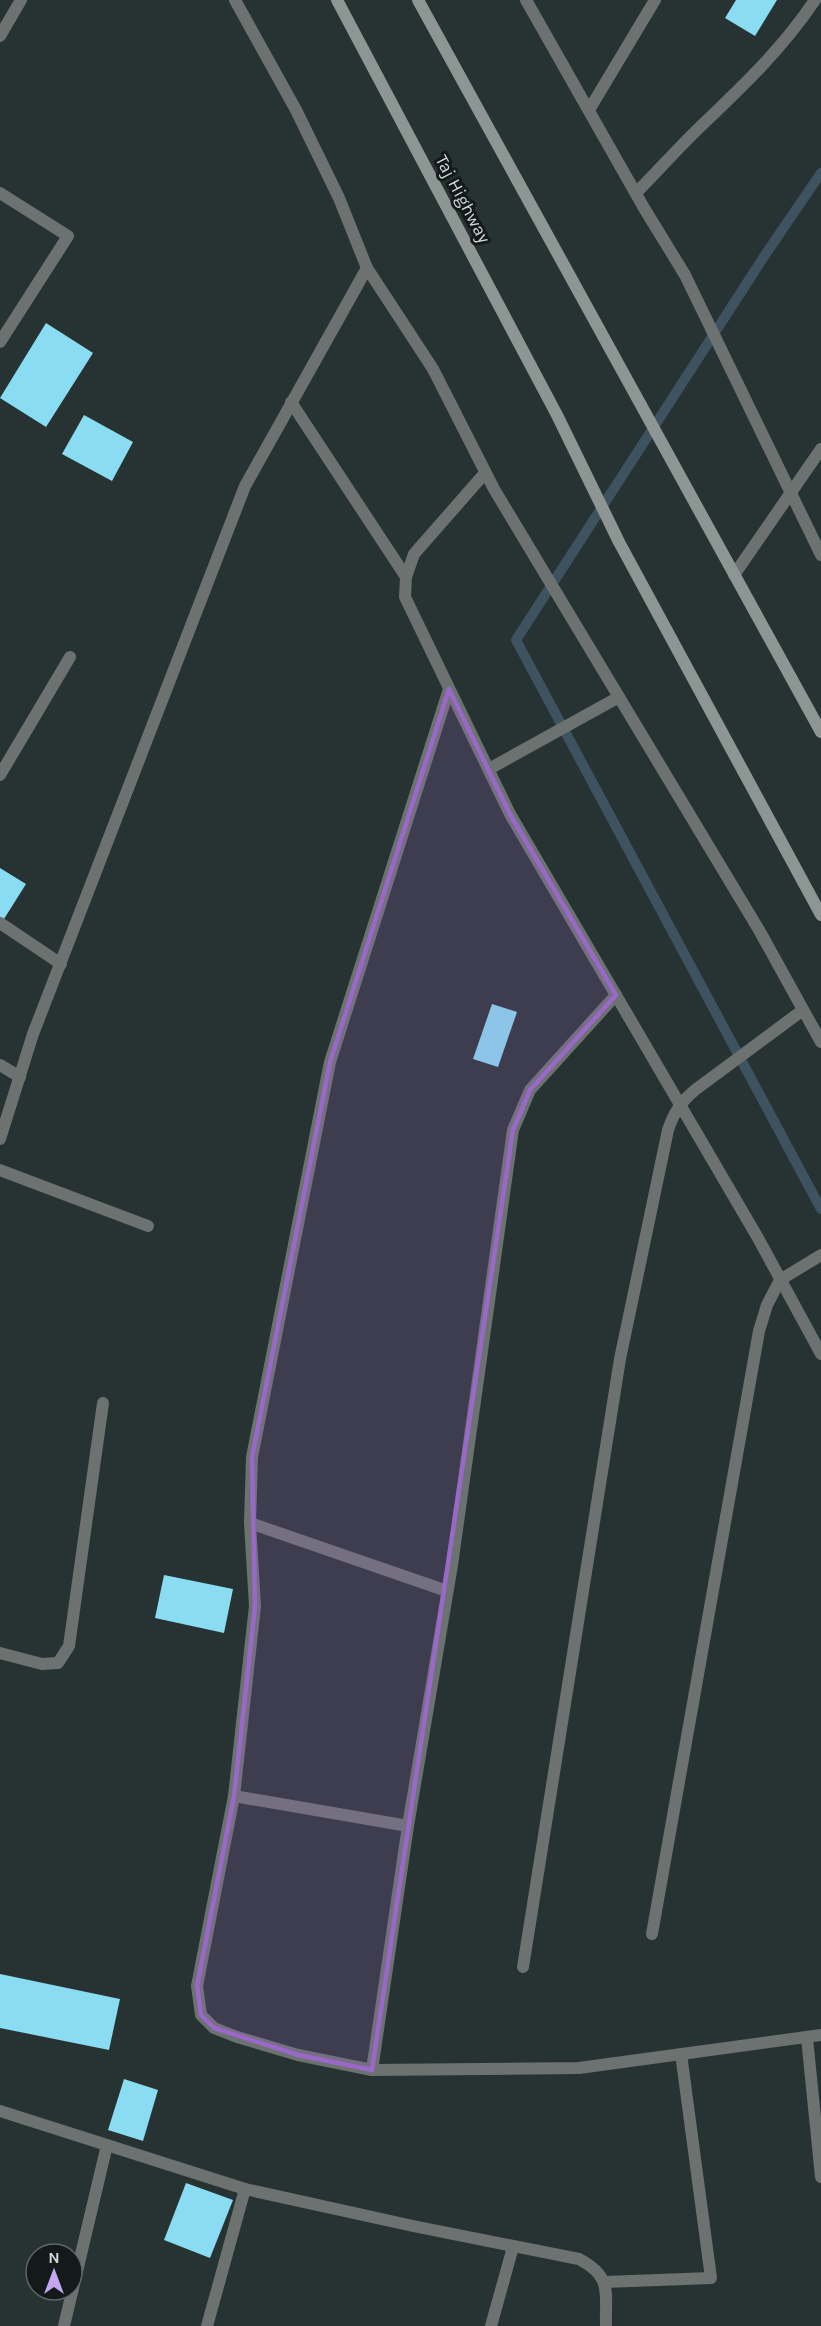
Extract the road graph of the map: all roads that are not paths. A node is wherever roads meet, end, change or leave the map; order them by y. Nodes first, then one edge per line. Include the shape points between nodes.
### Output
1 (21, 0) edge
2 (236, 0) edge
3 (338, 0) edge
4 (418, 0) edge
5 (526, 0) edge
6 (655, 0) edge
7 (815, 0) edge
8 (0, 36) edge
9 (589, 110) junction
10 (0, 193) edge
11 (636, 193) junction
12 (367, 268) junction
13 (0, 342) edge
14 (291, 402) junction
15 (821, 449) edge
16 (485, 473) junction
17 (790, 493) junction
18 (821, 555) edge
19 (734, 575) junction
20 (406, 577) junction
21 (70, 657) dead end
22 (449, 689) junction
23 (619, 698) junction
24 (821, 732) edge
25 (489, 769) junction
26 (0, 775) edge
27 (821, 915) edge
28 (0, 923) edge
29 (61, 964) junction
30 (616, 995) junction
31 (803, 1010) junction
32 (821, 1042) edge
33 (0, 1065) edge
34 (20, 1077) junction
35 (680, 1104) junction
36 (0, 1139) edge
37 (0, 1170) edge
38 (148, 1226) dead end
39 (821, 1255) edge
40 (780, 1280) junction
41 (821, 1354) edge
42 (104, 1403) dead end
43 (250, 1523) junction
44 (447, 1591) junction
45 (0, 1653) edge
46 (234, 1796) junction
47 (408, 1826) junction
48 (652, 1934) dead end
49 (523, 1967) dead end
50 (821, 2035) edge
51 (807, 2038) junction
52 (681, 2054) junction
53 (372, 2070) junction
54 (0, 2111) edge
55 (107, 2145) junction
56 (821, 2177) edge
57 (244, 2189) junction
58 (513, 2247) junction
59 (604, 2282) junction
60 (64, 2326) edge
61 (207, 2326) edge
62 (491, 2326) edge
63 (606, 2326) edge

1 - 8 street
2 - 12 street via 296,110 339,198
3 - 27 main road, Taj Highway via 557,415 619,542
4 - 19 main road
5 - 9 street
6 - 9 street
7 - 11 street via 735,95
9 - 11 street
10 - 13 street via 68,236
11 - 17 street via 685,275
12 - 14 street
12 - 16 street via 433,369
14 - 20 street
14 - 29 street via 245,486
15 - 17 street
16 - 20 street via 414,554
16 - 23 street
17 - 18 street
17 - 19 street
19 - 24 main road
20 - 22 street via 405,597
21 - 26 street
22 - 25 street
22 - 43 street via 330,1062 252,1457
23 - 25 street
23 - 31 street
25 - 30 street via 510,814
28 - 29 street
29 - 34 street
30 - 35 street
30 - 44 street via 530,1090 513,1130
31 - 32 street
31 - 35 street
33 - 34 street
34 - 36 street
35 - 40 street
35 - 49 street via 668,1130 620,1359
37 - 38 street
39 - 40 street
40 - 41 street
40 - 48 street via 759,1331
42 - 45 street via 69,1646 58,1663 42,1664
43 - 44 street
43 - 46 street via 255,1606
44 - 47 street
46 - 47 street
46 - 53 street via 197,1986 201,2015 214,2028 237,2037 298,2055
47 - 53 street
50 - 51 street
51 - 52 street
51 - 56 street
52 - 53 street via 579,2068
52 - 59 street via 711,2278
54 - 55 street
55 - 57 street
55 - 60 street
57 - 58 street
57 - 61 street
58 - 59 street via 579,2259 595,2268
58 - 62 street
59 - 63 street

